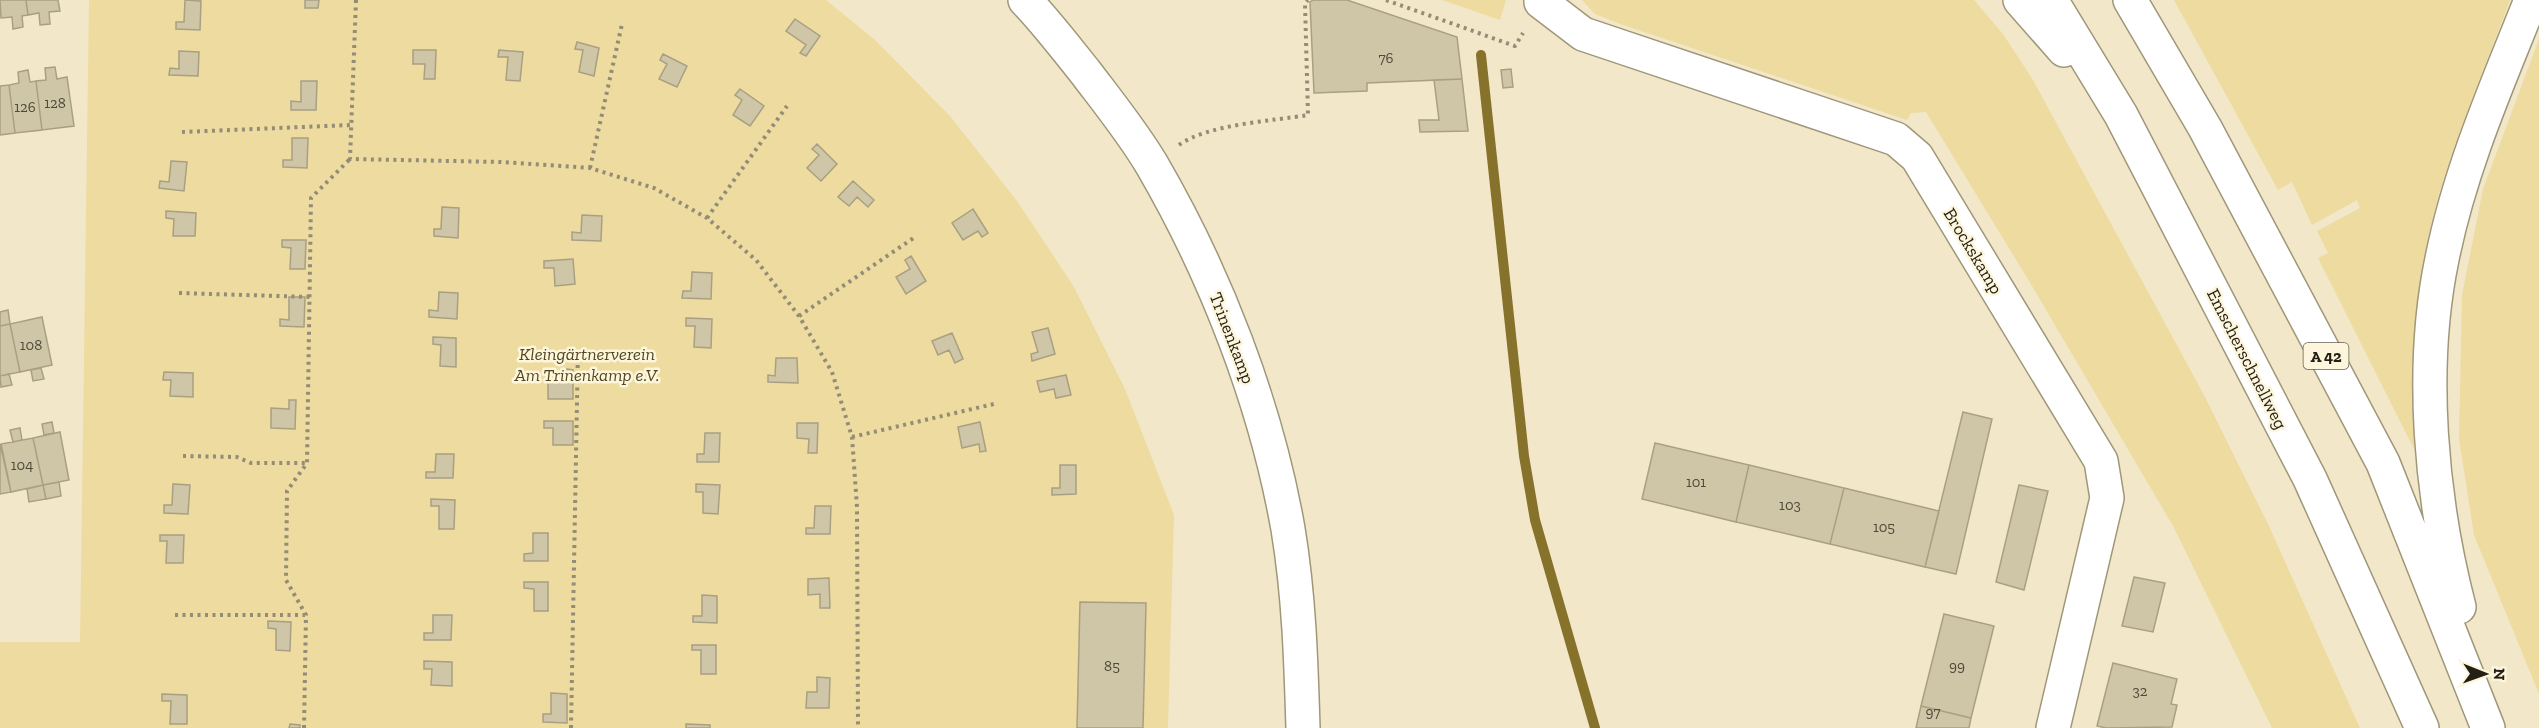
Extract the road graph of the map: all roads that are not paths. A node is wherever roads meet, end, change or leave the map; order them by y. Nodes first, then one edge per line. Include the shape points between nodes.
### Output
1 (1025, 0) edge
2 (2019, 0) edge
3 (2051, 0) edge
4 (2130, 0) edge
5 (2531, 0) edge
6 (1541, 2) road end
7 (2121, 116) junction
8 (1303, 728) edge
9 (2053, 728) edge
10 (2422, 728) edge
11 (2489, 728) edge

1 - 8 main road, Trinenkamp via 1045,20 1151,164 1229,321 1264,430 1289,539 1300,623
2 - 7 main road
3 - 7 main road, Emscherschnellweg
4 - 11 main road, A 42 via 2205,128 2383,463
5 - 11 main road via 2485,115 2453,212 2438,282 2431,352 2430,405 2440,518
6 - 9 main road, Brockskamp via 1583,34 1896,139 1917,157 2101,462 2107,498
7 - 10 main road, Emscherschnellweg via 2310,479

